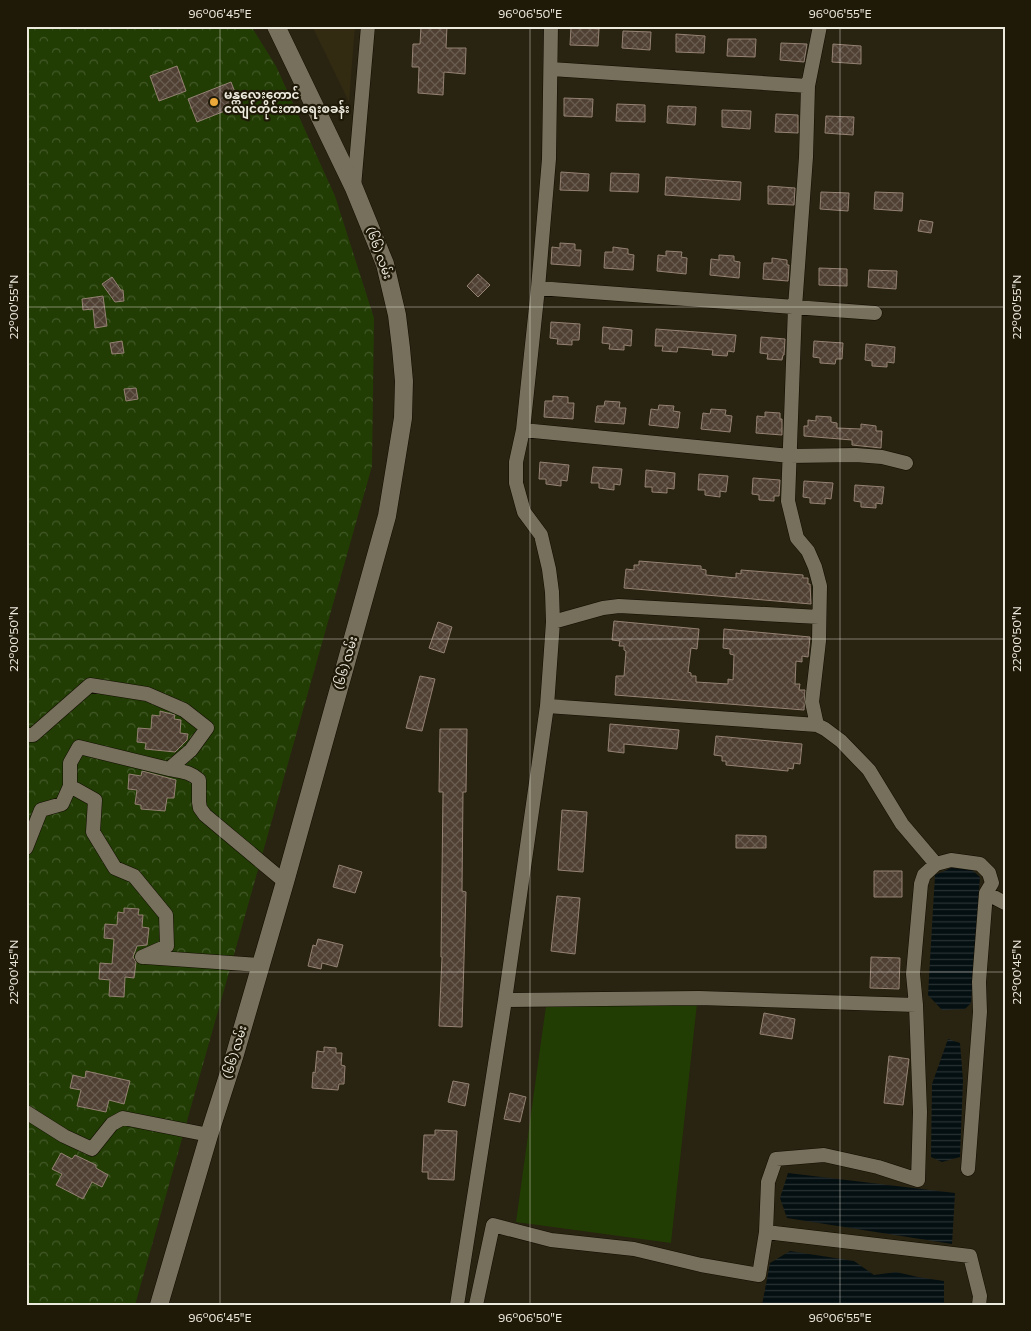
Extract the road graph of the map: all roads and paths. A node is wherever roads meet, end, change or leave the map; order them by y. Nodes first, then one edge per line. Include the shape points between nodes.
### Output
1 (276, 26) edge
2 (368, 26) edge
3 (551, 26) edge
4 (820, 26) edge
5 (551, 69) junction
6 (808, 86) junction
7 (354, 188) junction
8 (538, 288) junction
9 (794, 308) junction
10 (875, 313) dead end
11 (523, 430) junction
12 (790, 456) junction
13 (906, 463) dead end
14 (819, 618) junction
15 (553, 622) junction
16 (547, 706) junction
17 (817, 725) junction
18 (26, 735) edge
19 (169, 770) junction
20 (70, 786) junction
21 (26, 848) edge
22 (936, 864) junction
23 (284, 882) junction
24 (986, 893) junction
25 (1005, 904) edge
26 (260, 964) junction
27 (505, 1000) junction
28 (916, 1005) junction
29 (26, 1112) edge
30 (209, 1136) junction
31 (968, 1169) dead end
32 (766, 1232) junction
33 (159, 1305) edge
34 (457, 1305) edge
35 (476, 1305) edge
36 (978, 1305) edge

1 - 7 street, (၆၆) လမ်း
2 - 7 street
3 - 5 street
4 - 6 street
5 - 6 street
5 - 8 street via 549,159
6 - 9 street
7 - 23 street, (၆၆) လမ်း via 385,264 397,315 403,365 403,418 387,516
8 - 9 street
8 - 11 street
9 - 10 street
9 - 12 street
11 - 12 street
11 - 15 street via 516,462 516,483 524,512 542,535 550,569
12 - 13 street via 856,455
12 - 14 street via 788,501 797,538 808,551 820,586
14 - 15 street via 619,606
14 - 17 street via 812,702
15 - 16 street
16 - 17 street
16 - 27 street
17 - 22 street via 841,740 869,770 902,824
18 - 19 street via 33,736 90,685 148,694 184,710 207,728 192,750
19 - 20 street via 79,748 70,763
19 - 23 street via 195,776 199,780 200,808 205,815
20 - 21 street via 62,804 42,810
20 - 26 street via 95,800 94,832 115,868 134,876 166,915 167,946 142,957
22 - 24 street via 951,860 980,864 992,883
22 - 28 street via 924,874 921,884 913,974
23 - 26 street, (၆၆) လမ်း
24 - 25 street
24 - 31 street
26 - 30 street, (၆၆) လမ်း
27 - 28 street via 699,998
27 - 34 street
28 - 32 street via 920,1112 918,1180 824,1155 776,1159 768,1182
29 - 30 street via 92,1149 112,1124 123,1118
30 - 33 street, (၆၆) လမ်း
32 - 35 street via 759,1275 634,1249 551,1240 493,1224
32 - 36 street via 970,1256 980,1296

